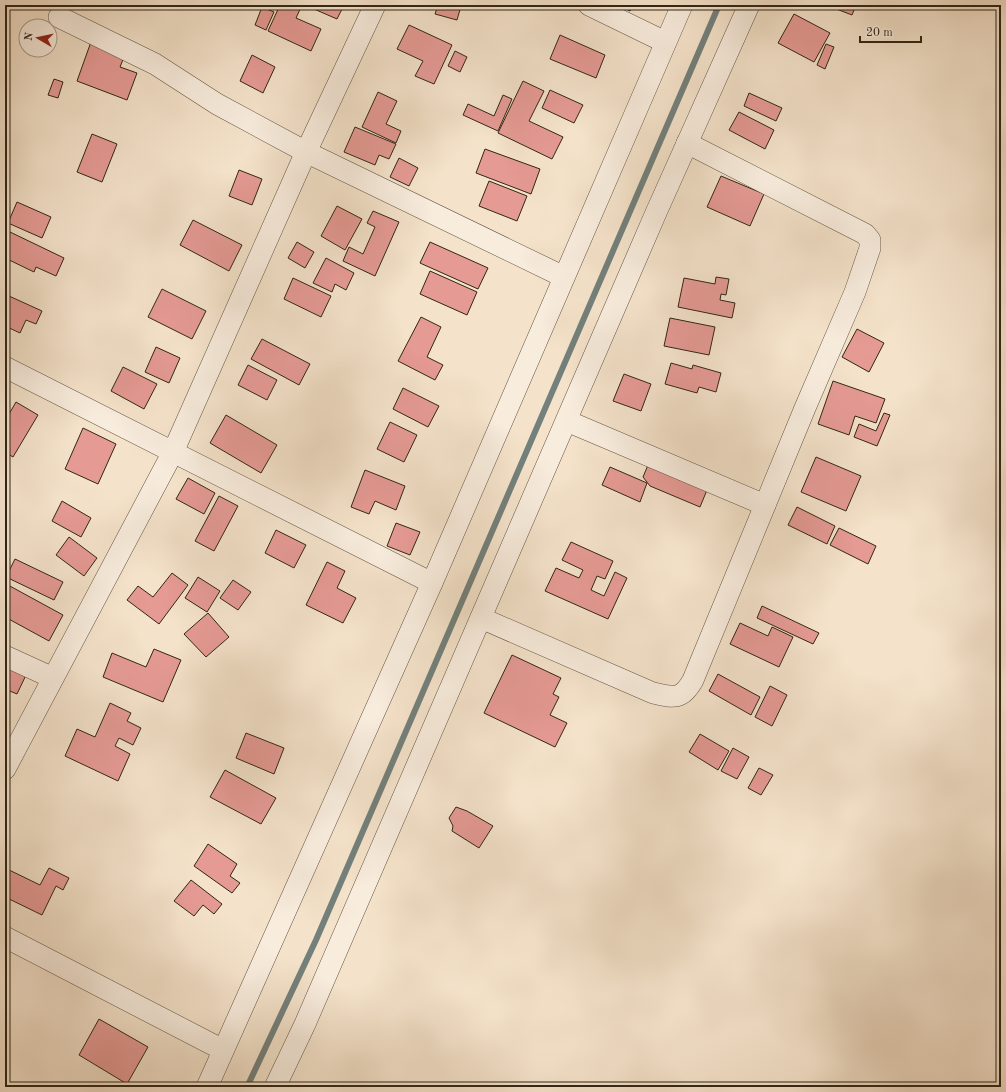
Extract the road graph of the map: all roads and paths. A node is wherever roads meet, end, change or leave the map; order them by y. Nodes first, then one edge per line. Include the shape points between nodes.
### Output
1 (375, 5) edge
2 (589, 5) edge
3 (682, 5) edge
4 (749, 5) edge
5 (59, 17) dead end
6 (666, 42) junction
7 (687, 144) junction
8 (306, 152) junction
9 (564, 277) junction
10 (5, 367) edge
11 (567, 421) junction
12 (173, 452) junction
13 (765, 505) junction
14 (432, 583) junction
15 (481, 618) junction
16 (5, 656) edge
17 (53, 678) junction
18 (5, 769) edge
19 (5, 937) edge
20 (223, 1050) junction
21 (207, 1087) edge
22 (275, 1087) edge

1 - 8 street
2 - 6 street
3 - 6 street
4 - 7 street
5 - 8 street via 155,64 217,104
6 - 9 street
7 - 11 street
7 - 13 street via 866,234 870,240 870,248 855,292
8 - 9 street
8 - 12 street
9 - 14 street
10 - 12 street
11 - 13 street
11 - 15 street
12 - 14 street
12 - 17 street
13 - 15 street via 693,680 687,690 678,696 667,697 653,693
14 - 20 street
15 - 22 street via 305,1024
16 - 17 street
17 - 18 street
19 - 20 street
20 - 21 street

